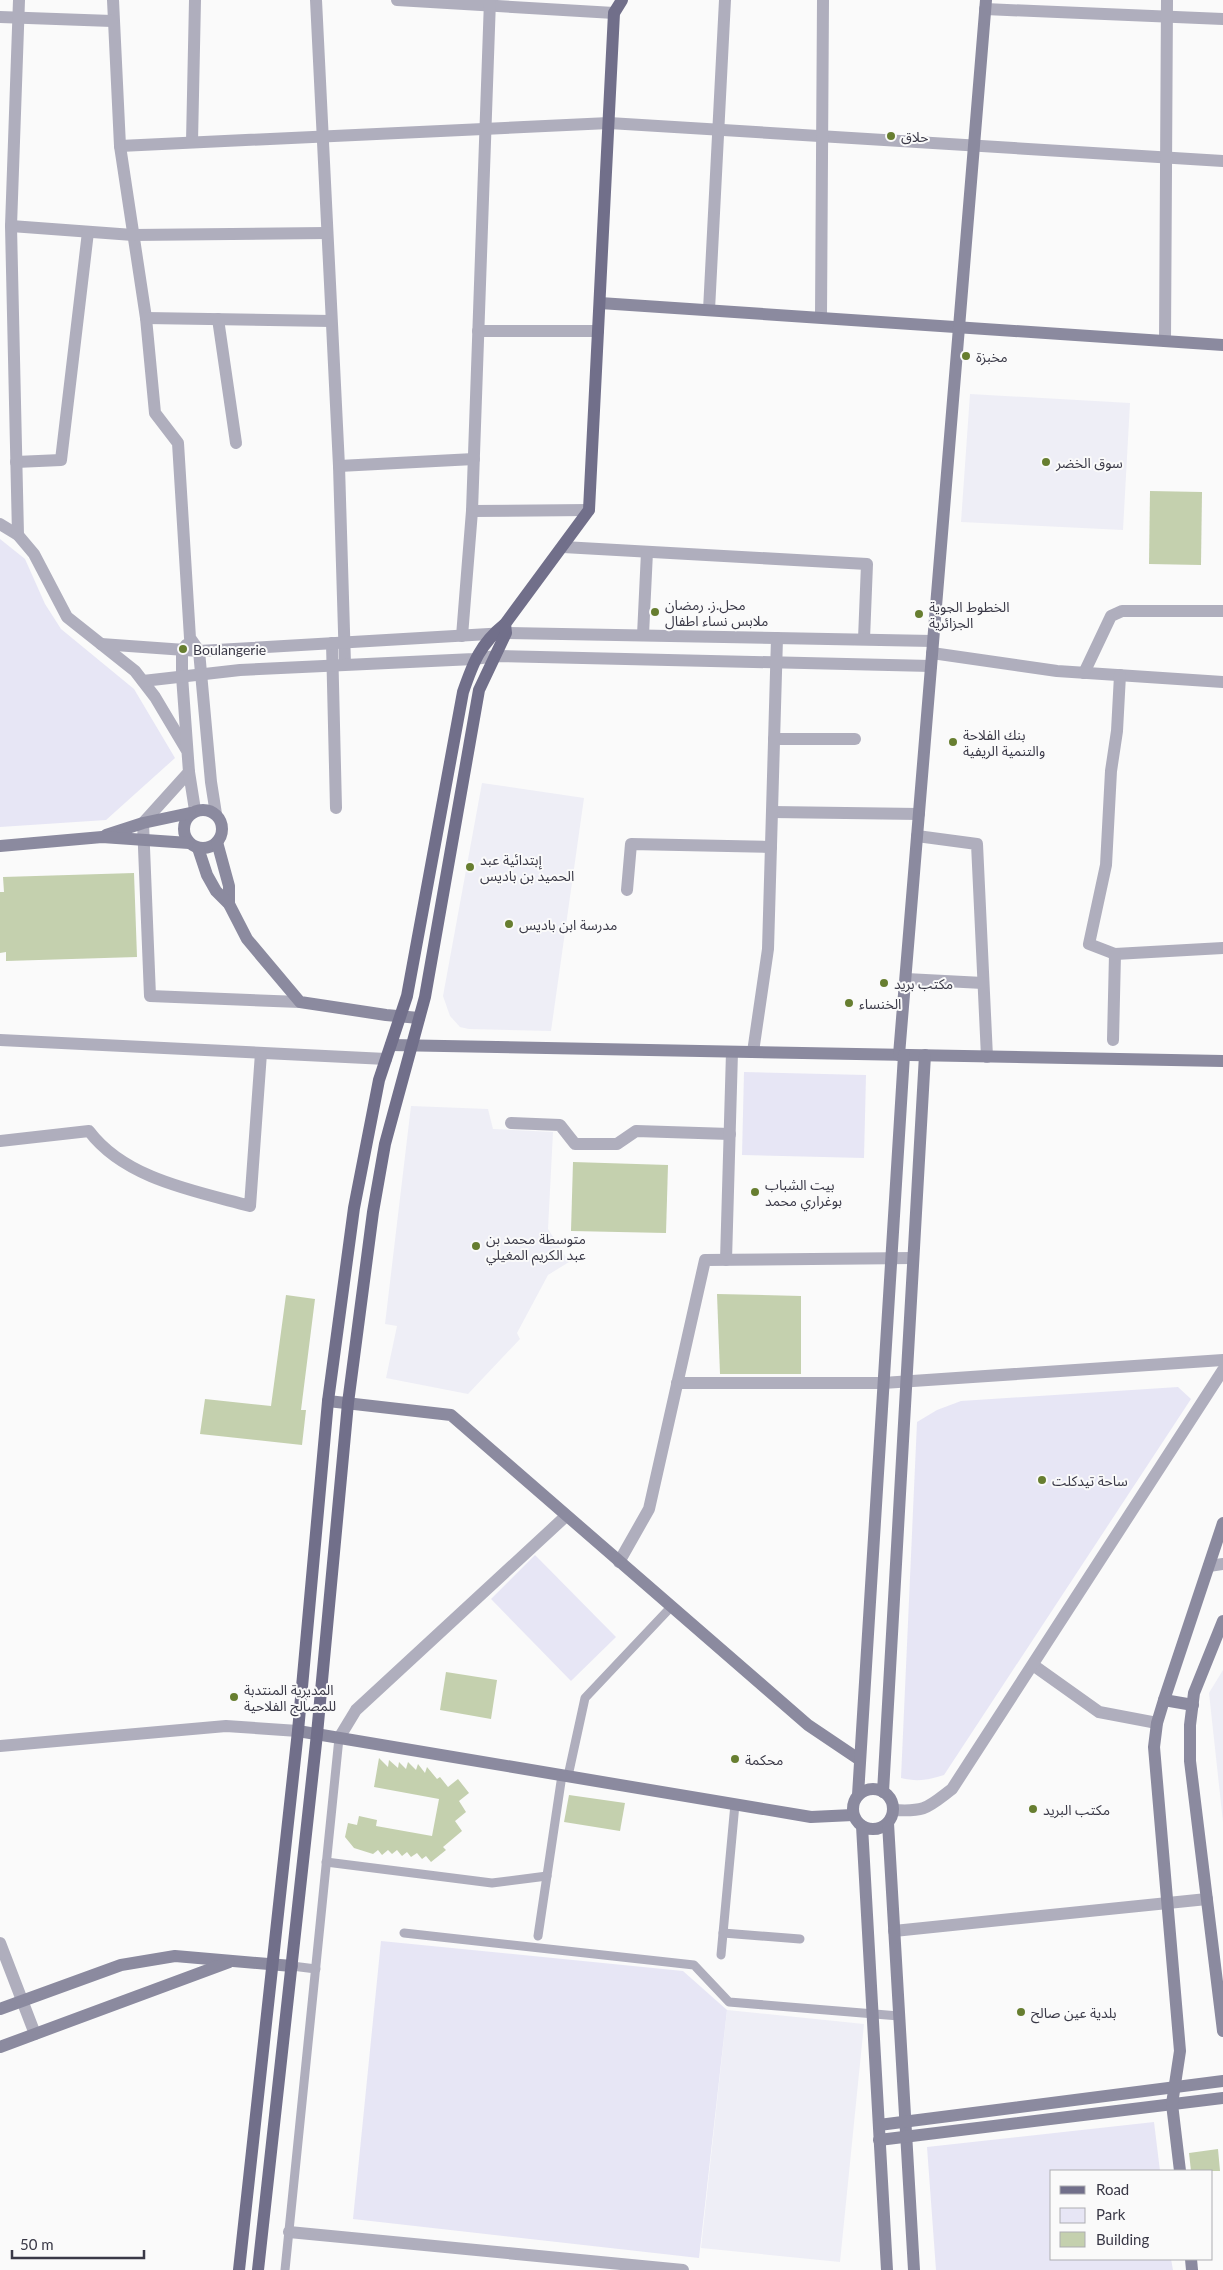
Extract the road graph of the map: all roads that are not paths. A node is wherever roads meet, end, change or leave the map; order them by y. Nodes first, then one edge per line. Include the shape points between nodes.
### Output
1 (19, 0) edge
2 (112, 0) edge
3 (195, 0) edge
4 (316, 0) edge
5 (397, 0) edge
6 (622, 0) edge
7 (725, 0) edge
8 (823, 0) edge
9 (1167, 0) edge
10 (490, 3) edge
11 (985, 4) edge
12 (598, 6) edge
13 (614, 13) junction
14 (1166, 16) junction
15 (0, 17) edge
16 (19, 17) junction
17 (1223, 19) edge
18 (112, 21) junction
19 (608, 123) junction
20 (486, 128) junction
21 (718, 130) junction
22 (322, 136) junction
23 (822, 136) junction
24 (192, 142) junction
25 (120, 146) junction
26 (974, 146) junction
27 (1166, 158) junction
28 (1223, 161) edge
29 (11, 226) junction
30 (88, 232) junction
31 (327, 233) junction
32 (134, 235) junction
33 (6, 287) edge
34 (600, 303) junction
35 (709, 310) junction
36 (821, 317) junction
37 (146, 318) junction
38 (218, 319) junction
39 (331, 321) junction
40 (959, 327) junction
41 (598, 331) junction
42 (478, 332) junction
43 (1165, 341) junction
44 (1223, 344) edge
45 (236, 443) dead end
46 (474, 458) junction
47 (16, 462) junction
48 (339, 466) junction
49 (589, 510) junction
50 (472, 511) junction
51 (0, 524) edge
52 (18, 535) junction
53 (563, 547) junction
54 (646, 552) junction
55 (1223, 611) edge
56 (506, 629) junction
57 (492, 634) junction
58 (643, 635) junction
59 (462, 636) junction
60 (190, 638) junction
61 (777, 638) junction
62 (864, 640) junction
63 (338, 642) junction
64 (101, 644) junction
65 (933, 647) junction
66 (182, 651) junction
67 (199, 651) junction
68 (497, 656) junction
69 (474, 659) junction
70 (776, 662) junction
71 (339, 664) junction
72 (931, 666) junction
73 (1084, 673) junction
74 (203, 674) junction
75 (1120, 675) junction
76 (182, 676) junction
77 (142, 681) junction
78 (1223, 682) edge
79 (855, 739) dead end
80 (774, 740) junction
81 (188, 751) junction
82 (189, 772) junction
83 (336, 808) dead end
84 (193, 812) junction
85 (772, 812) junction
86 (216, 814) junction
87 (919, 814) junction
88 (142, 823) junction
89 (917, 836) junction
90 (102, 837) junction
91 (143, 841) junction
92 (217, 842) junction
93 (0, 846) edge
94 (193, 846) junction
95 (771, 847) junction
96 (627, 890) dead end
97 (229, 904) junction
98 (1223, 948) edge
99 (1115, 954) junction
100 (906, 979) junction
101 (983, 983) junction
102 (300, 1002) junction
103 (400, 1016) junction
104 (419, 1018) junction
105 (0, 1040) edge
106 (1113, 1040) dead end
107 (391, 1045) junction
108 (411, 1046) junction
109 (732, 1052) junction
110 (753, 1052) junction
111 (261, 1053) junction
112 (902, 1055) junction
113 (925, 1055) junction
114 (987, 1057) junction
115 (386, 1059) junction
116 (1223, 1061) edge
117 (511, 1123) dead end
118 (730, 1134) junction
119 (0, 1141) edge
120 (891, 1258) junction
121 (914, 1258) junction
122 (726, 1260) junction
123 (1223, 1360) edge
124 (1223, 1370) edge
125 (906, 1381) junction
126 (677, 1383) junction
127 (884, 1383) junction
128 (328, 1401) junction
129 (348, 1403) junction
130 (566, 1516) junction
131 (1223, 1523) edge
132 (619, 1562) junction
133 (1223, 1564) edge
134 (1209, 1566) junction
135 (671, 1607) junction
136 (1223, 1621) edge
137 (1033, 1664) junction
138 (1164, 1700) junction
139 (1193, 1705) junction
140 (1157, 1722) junction
141 (298, 1731) junction
142 (317, 1734) junction
143 (339, 1738) junction
144 (0, 1746) edge
145 (860, 1760) junction
146 (565, 1776) junction
147 (883, 1792) junction
148 (858, 1796) junction
149 (735, 1804) junction
150 (893, 1810) junction
151 (853, 1815) junction
152 (888, 1823) junction
153 (862, 1826) junction
154 (326, 1862) junction
155 (547, 1876) junction
156 (1207, 1899) junction
157 (1167, 1903) junction
158 (894, 1931) junction
159 (404, 1933) dead end
160 (723, 1933) junction
161 (538, 1936) dead end
162 (800, 1940) dead end
163 (0, 1943) edge
164 (721, 1955) dead end
165 (234, 1960) junction
166 (272, 1964) junction
167 (292, 1966) junction
168 (316, 1968) junction
169 (22, 2001) junction
170 (0, 2010) edge
171 (872, 2014) junction
172 (899, 2016) junction
173 (1223, 2031) edge
174 (35, 2034) junction
175 (0, 2047) edge
176 (1223, 2081) edge
177 (1175, 2087) junction
178 (1223, 2098) edge
179 (1172, 2104) junction
180 (905, 2122) junction
181 (878, 2125) junction
182 (906, 2137) junction
183 (879, 2140) junction
184 (1180, 2170) edge
185 (288, 2232) junction
186 (239, 2270) edge
187 (258, 2270) edge
188 (285, 2270) edge
189 (683, 2270) edge
190 (887, 2270) edge
191 (914, 2270) edge

1 - 16 street
2 - 18 street
3 - 24 street
4 - 22 street
5 - 10 street
6 - 13 main road
7 - 21 street
8 - 23 street
9 - 14 street
10 - 12 street
10 - 20 street
11 - 14 street
11 - 26 main road
12 - 13 street
13 - 19 main road
14 - 17 street
14 - 27 street
15 - 16 street
16 - 18 street
16 - 29 street
18 - 25 street
19 - 20 street
19 - 21 street
19 - 34 main road
20 - 22 street
20 - 42 street
21 - 23 street
21 - 35 street
22 - 24 street
22 - 31 street
23 - 26 street
23 - 36 street
24 - 25 street
25 - 32 street
26 - 27 street
26 - 40 main road
27 - 28 street
27 - 43 street
29 - 30 street
29 - 33 street
30 - 32 street
30 - 47 street via 61,460
31 - 32 street
31 - 39 street
32 - 37 street
33 - 47 street
34 - 35 main road
34 - 41 main road
35 - 36 main road
36 - 40 main road
37 - 38 street
37 - 60 street via 155,413 178,443
38 - 39 street
38 - 45 street
39 - 48 street
40 - 43 main road
40 - 65 main road
41 - 42 street
41 - 49 main road
42 - 46 street
43 - 44 main road
46 - 48 street
46 - 50 street
47 - 52 street
48 - 63 street
49 - 50 street
49 - 53 main road
50 - 59 street
51 - 52 street
52 - 64 street via 34,554 67,617
53 - 54 street
53 - 56 main road
54 - 58 street
54 - 62 street via 867,564
55 - 73 street via 1122,611 1111,616
56 - 57 main road
56 - 58 street
56 - 68 main road
57 - 59 street
57 - 69 main road
58 - 61 street
59 - 63 street
60 - 66 street
60 - 67 street
61 - 62 street
61 - 70 street
62 - 65 street
63 - 67 street
63 - 71 street
64 - 66 street
64 - 77 street via 135,671
65 - 72 main road
65 - 73 street via 1057,671
66 - 67 street
66 - 76 street
67 - 74 street
68 - 69 street
68 - 70 street
68 - 104 main road via 479,690
69 - 71 street
69 - 103 main road via 463,692 407,996
70 - 72 street
70 - 80 street
71 - 74 street
71 - 83 street
72 - 87 main road
73 - 75 street
74 - 76 street
74 - 86 street
75 - 78 street
75 - 99 street via 1106,865 1089,944
76 - 77 street
76 - 81 street
77 - 81 street
79 - 80 street
80 - 85 street
81 - 82 street
82 - 84 street
82 - 88 street
84 - 86 main road via 206,809
84 - 88 main road
84 - 94 main road via 184,822 183,833
85 - 87 street
85 - 95 street
86 - 92 main road via 222,823 222,833
87 - 89 main road
88 - 90 main road
88 - 91 street
89 - 100 main road
89 - 101 street via 977,844
90 - 91 main road
90 - 93 main road
91 - 94 main road
91 - 102 street via 150,996
92 - 94 main road via 209,848
92 - 97 main road via 230,886
94 - 97 main road via 216,891
95 - 96 street via 631,844
95 - 110 street via 768,949
97 - 102 main road via 247,939
98 - 99 street
99 - 106 street
100 - 101 street
100 - 112 main road
101 - 114 street
102 - 103 main road
103 - 104 main road
103 - 107 main road
104 - 108 main road
105 - 111 street
107 - 108 main road
107 - 115 main road
108 - 109 main road
108 - 129 main road via 385,1144 373,1212
109 - 110 main road
109 - 118 street
110 - 112 main road
111 - 115 street
111 - 119 street via 250,1206 180,1187 129,1166 100,1145 89,1130
112 - 113 main road
112 - 120 main road
113 - 114 main road
113 - 121 main road
114 - 116 main road
115 - 128 main road via 354,1208
117 - 118 street via 560,1125 575,1144 617,1144 636,1131
118 - 122 street
120 - 121 street
120 - 122 street
120 - 127 main road
121 - 125 main road
122 - 126 street via 705,1260
123 - 125 street
124 - 137 street
125 - 127 street
125 - 147 main road
126 - 127 street
126 - 132 street via 649,1509
127 - 145 main road
128 - 129 main road
128 - 141 main road
129 - 130 main road via 451,1415
129 - 142 main road
130 - 132 main road
130 - 143 street via 356,1710
131 - 134 main road
132 - 135 main road
133 - 134 street
134 - 138 main road
135 - 145 main road via 808,1725
135 - 146 lane via 585,1698
136 - 139 main road via 1194,1693
137 - 140 street via 1099,1712
137 - 150 street via 952,1789 930,1806 917,1811
138 - 139 main road
138 - 140 main road
139 - 156 main road via 1190,1761
140 - 157 main road via 1154,1747
141 - 142 main road
141 - 144 street via 226,1726
141 - 166 main road
142 - 143 main road
142 - 167 main road
143 - 146 main road
143 - 154 lane
145 - 148 main road
146 - 149 main road
146 - 155 lane
147 - 148 main road via 870,1789
147 - 150 main road via 889,1796
148 - 151 main road
149 - 151 main road via 811,1817
149 - 160 lane
150 - 152 main road
151 - 153 main road
152 - 153 main road via 876,1829
152 - 158 main road
153 - 171 main road
154 - 155 lane via 492,1883
154 - 168 lane
155 - 161 lane
156 - 157 street
156 - 173 main road
157 - 158 street
157 - 177 main road via 1180,2051
158 - 172 main road
159 - 171 lane via 694,1965 729,2002
160 - 162 lane
160 - 164 lane
163 - 169 street
165 - 166 main road
165 - 169 main road via 175,1956 122,1965
165 - 174 main road
166 - 167 main road
166 - 186 main road
167 - 168 lane
167 - 187 main road
168 - 185 lane
169 - 170 main road
169 - 174 street
171 - 172 lane
171 - 181 main road
172 - 180 main road
174 - 175 main road
176 - 177 main road
177 - 179 main road
177 - 180 main road
178 - 179 main road
179 - 182 main road
179 - 184 main road
180 - 181 main road
180 - 182 main road
181 - 183 main road
182 - 183 main road
182 - 191 main road
183 - 190 main road
185 - 188 lane
185 - 189 street

